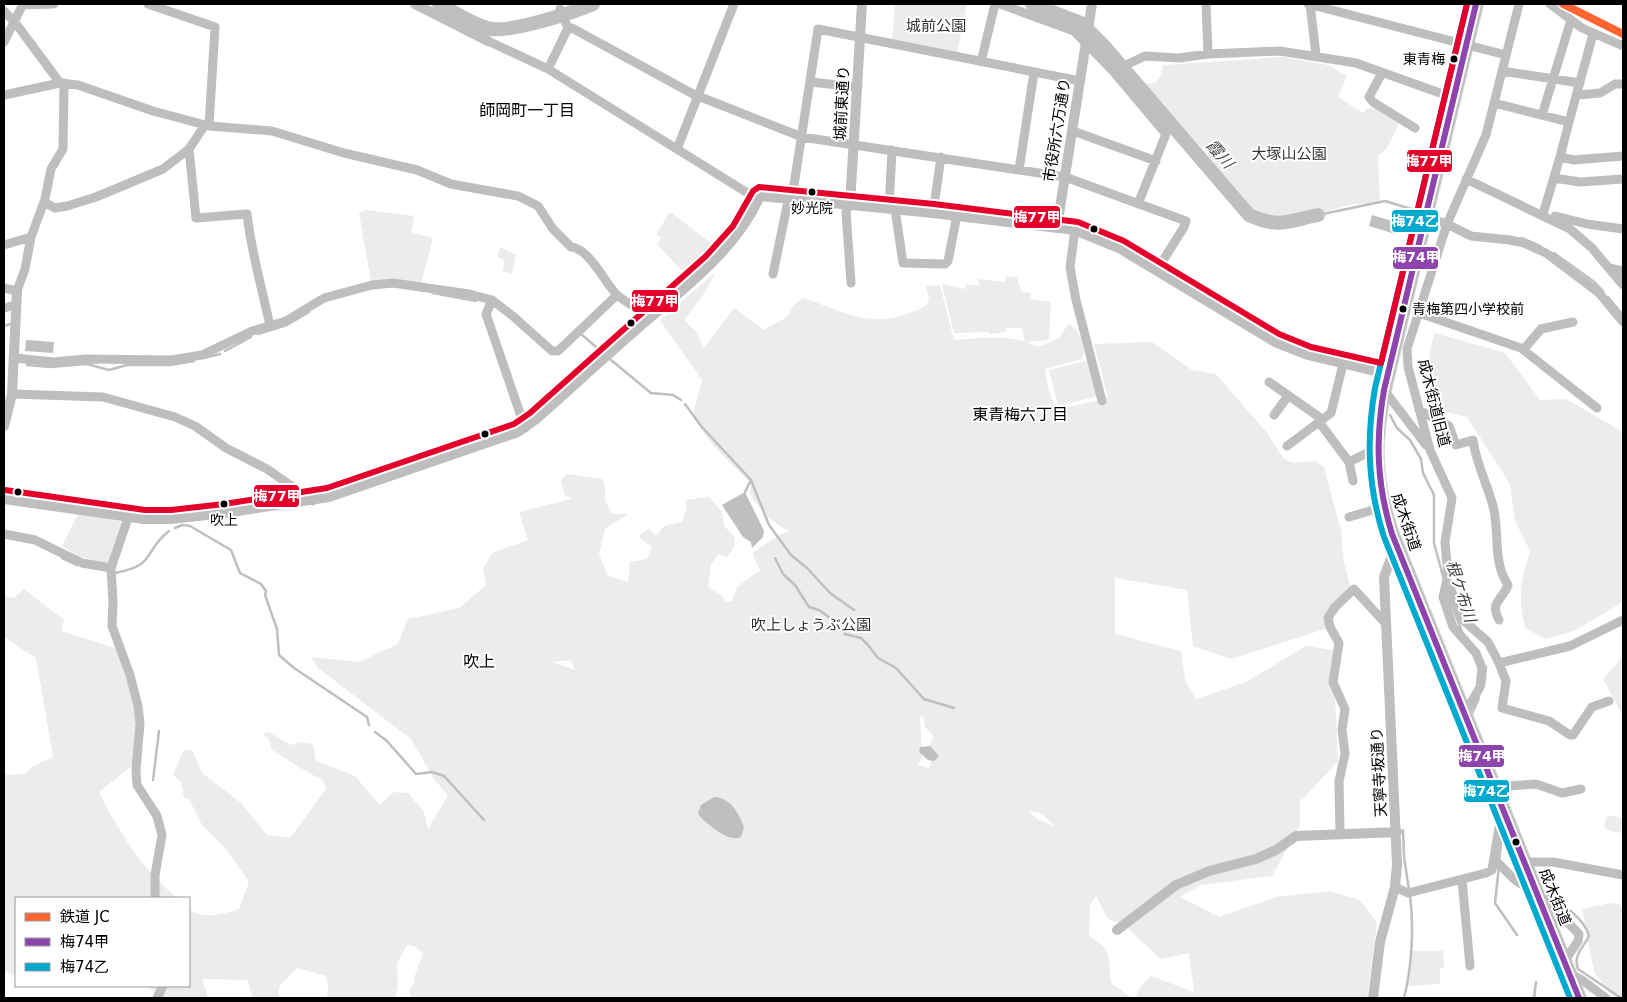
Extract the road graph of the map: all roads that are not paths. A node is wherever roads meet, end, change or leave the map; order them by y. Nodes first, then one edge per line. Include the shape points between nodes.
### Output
1 (22, 4) edge
2 (54, 4) edge
3 (148, 4) edge
4 (415, 4) edge
5 (734, 4) edge
6 (862, 4) edge
7 (995, 4) edge
8 (1000, 4) edge
9 (1092, 4) edge
10 (1206, 4) edge
11 (1309, 4) edge
12 (1476, 4) edge
13 (1519, 4) edge
14 (1550, 4) edge
15 (560, 8) dead end
16 (4, 11) edge
17 (1571, 20) junction
18 (14, 21) junction
19 (566, 24) junction
20 (1593, 34) junction
21 (860, 37) junction
22 (1087, 40) junction
23 (488, 41) joint
24 (4, 42) edge
25 (1466, 44) junction
26 (1623, 46) edge
27 (1208, 54) junction
28 (1506, 55) junction
29 (1316, 56) junction
30 (981, 62) junction
31 (548, 69) junction
32 (1114, 70) junction
33 (1502, 71) junction
34 (1034, 72) junction
35 (1382, 72) junction
36 (1553, 79) junction
37 (1080, 81) junction
38 (810, 82) junction
39 (62, 83) junction
40 (1580, 83) junction
41 (1623, 84) edge
42 (858, 87) junction
43 (4, 95) edge
44 (1577, 95) junction
45 (697, 96) junction
46 (1454, 98) junction
47 (1494, 103) junction
48 (1542, 115) junction
49 (1568, 122) junction
50 (207, 125) junction
51 (1416, 128) dead end
52 (1073, 131) junction
53 (802, 137) junction
54 (854, 144) junction
55 (189, 149) junction
56 (677, 149) junction
57 (892, 150) junction
58 (1623, 156) edge
59 (941, 157) junction
60 (1560, 157) junction
61 (1156, 161) junction
62 (1019, 167) junction
63 (1066, 174) junction
64 (1554, 178) junction
65 (1623, 178) edge
66 (1466, 179) junction
67 (760, 196) junction
68 (792, 198) junction
69 (44, 202) junction
70 (1139, 202) junction
71 (850, 204) junction
72 (892, 209) junction
73 (934, 213) junction
74 (1543, 214) junction
75 (957, 216) junction
76 (1425, 217) junction
77 (1447, 224) junction
78 (1057, 227) junction
79 (1623, 229) edge
80 (1075, 230) junction
81 (31, 237) junction
82 (4, 245) edge
83 (1609, 268) junction
84 (1157, 270) junction
85 (1623, 270) edge
86 (773, 274) dead end
87 (851, 283) dead end
88 (1623, 285) edge
89 (4, 288) edge
90 (17, 291) junction
91 (617, 295) junction
92 (492, 300) junction
93 (15, 305) junction
94 (4, 308) edge
95 (1419, 312) junction
96 (651, 317) junction
97 (1573, 322) dead end
98 (1623, 322) edge
99 (270, 326) junction
100 (1524, 350) junction
101 (15, 358) junction
102 (1343, 364) junction
103 (1387, 374) junction
104 (1269, 382) dead end
105 (1384, 390) junction
106 (12, 394) junction
107 (1288, 396) junction
108 (1102, 401) dead end
109 (1597, 408) dead end
110 (1419, 410) junction
111 (1274, 415) dead end
112 (1321, 421) junction
113 (4, 426) edge
114 (525, 428) junction
115 (1286, 446) dead end
116 (1375, 448) junction
117 (1430, 450) junction
118 (1349, 462) junction
119 (1353, 481) dead end
120 (4, 499) edge
121 (313, 501) junction
122 (1383, 506) junction
123 (1349, 517) dead end
124 (128, 518) junction
125 (4, 534) edge
126 (1396, 545) junction
127 (111, 568) junction
128 (1447, 580) junction
129 (1499, 620) dead end
130 (1623, 620) edge
131 (1386, 624) junction
132 (1499, 663) junction
133 (1609, 701) dead end
134 (1464, 715) junction
135 (1498, 786) junction
136 (1581, 789) dead end
137 (1505, 817) junction
138 (1397, 832) junction
139 (1340, 833) junction
140 (1523, 862) junction
141 (1497, 863) junction
142 (1623, 875) edge
143 (1462, 880) junction
144 (1395, 887) junction
145 (1535, 889) junction
146 (155, 897) edge
147 (1117, 930) dead end
148 (1470, 966) dead end
149 (1566, 968) junction
150 (1373, 998) edge
151 (1579, 998) edge
152 (1606, 998) edge

1 - 2 street
1 - 18 street
3 - 50 street via 215,27
4 - 23 street
5 - 45 street
6 - 21 street, 城前東通り
7 - 30 street
8 - 22 street via 1074,31
9 - 22 street, 市役所六万通り
10 - 27 street
11 - 25 street
11 - 29 street
12 - 25 main road, 成木街道
13 - 28 street, 成木街道旧道
14 - 17 street
15 - 19 street
16 - 18 street
17 - 20 street
17 - 36 street
18 - 24 street
18 - 39 street
19 - 31 street
19 - 45 street
20 - 26 street
20 - 40 street
21 - 30 street
21 - 38 street via 818,29
21 - 42 street, 城前東通り
22 - 32 street
22 - 37 street, 市役所六万通り
23 - 31 street
25 - 28 street
25 - 46 main road, 成木街道
27 - 29 street via 1280,51
27 - 32 street via 1173,58 1145,56
28 - 33 street, 成木街道旧道
29 - 35 street via 1356,63
30 - 34 street
31 - 56 street
32 - 61 street via 1166,134
33 - 36 street
33 - 47 street, 成木街道旧道
34 - 37 street
34 - 62 street
35 - 46 street
35 - 51 street via 1369,97
36 - 40 street
36 - 48 street
37 - 52 street, 市役所六万通り
38 - 42 street
38 - 53 street
39 - 43 street
39 - 50 street via 100,91 153,111
39 - 69 street via 63,149 51,169
40 - 44 street
41 - 44 street via 1615,84 1600,93
42 - 54 street, 城前東通り
44 - 49 street
45 - 53 street
45 - 56 street
46 - 76 main road, 成木街道
47 - 48 street
47 - 66 street, 成木街道旧道 via 1483,142
48 - 49 street
49 - 60 street
50 - 55 street
50 - 91 street via 272,131 351,155 417,170 451,184 518,196 538,206 553,228 588,258
52 - 61 street
52 - 63 street, 市役所六万通り
53 - 54 street
53 - 68 street
54 - 57 street
54 - 71 street, 城前東通り
55 - 69 street via 163,169 96,197 59,208
55 - 99 street via 196,218 246,214
56 - 67 street via 746,192
57 - 59 street
57 - 72 street
58 - 60 street via 1574,160
59 - 62 street
59 - 73 street
60 - 64 street
61 - 70 street
62 - 63 street
63 - 70 street
63 - 78 street, 市役所六万通り
64 - 65 street via 1580,182
64 - 74 street
66 - 74 street
66 - 77 street, 成木街道旧道
67 - 68 street
67 - 96 street via 725,248
68 - 71 street
68 - 86 street via 787,206
69 - 81 street
70 - 84 street via 1186,221
71 - 72 street
71 - 87 street via 846,212
72 - 73 street
72 - 75 street via 903,263 945,264
73 - 75 street
74 - 79 street
74 - 83 street via 1579,236
75 - 78 street
76 - 77 street
76 - 103 main road, 成木街道
77 - 95 street, 成木街道旧道
77 - 98 street via 1471,236 1517,242 1546,254 1599,293
78 - 80 street
80 - 84 street via 1119,248
80 - 108 street via 1070,267
81 - 82 street
81 - 90 street via 28,259
83 - 85 street
83 - 88 street
84 - 102 street via 1275,342
89 - 90 street
90 - 93 street
91 - 92 street via 558,351 552,350
91 - 96 street
92 - 99 street via 399,283 384,284 324,298 286,321
92 - 114 street via 486,314
93 - 94 street
93 - 101 street
95 - 100 street
95 - 110 street, 成木街道旧道 via 1407,349
96 - 114 street
97 - 100 street via 1541,329
99 - 101 street via 202,354 171,360 53,362
100 - 109 street
101 - 106 street
102 - 103 street
102 - 112 street via 1331,413
103 - 105 main road, 成木街道
104 - 107 street
105 - 116 main road, 成木街道
105 - 117 street
106 - 113 street
106 - 121 street via 102,397 175,417 267,469
107 - 111 street
107 - 112 street
110 - 117 street, 成木街道旧道
110 - 129 street via 1448,426 1456,445 1473,440 1480,473 1493,505 1497,554 1508,585 1495,605
112 - 115 street
112 - 118 street
114 - 121 street via 481,446
116 - 118 street
116 - 122 main road, 成木街道
117 - 128 street, 成木街道旧道 via 1452,498 1445,542
118 - 119 street
120 - 124 street
121 - 124 street via 171,519
122 - 123 street
122 - 126 main road, 成木街道
124 - 127 street
125 - 127 street via 35,540 82,563
126 - 131 street, 天寧寺坂通り via 1384,576
126 - 134 main road, 成木街道
127 - 146 street via 112,626 138,706 137,785 157,816 162,835
128 - 132 street via 1463,620 1488,642
128 - 134 street, 成木街道旧道 via 1443,597 1451,623 1476,653 1482,668 1480,687
130 - 132 street via 1570,646
131 - 138 street, 天寧寺坂通り
131 - 139 street via 1354,590 1328,618 1339,643 1333,682 1345,709 1342,730 1345,754 1339,782
132 - 133 street via 1506,681 1502,708 1549,721 1570,735 1592,707
134 - 135 main road, 成木街道
135 - 136 street via 1536,784 1562,793
135 - 137 main road, 成木街道
137 - 140 main road, 成木街道
137 - 141 street via 1500,821
138 - 139 street
138 - 144 street, 天寧寺坂通り
139 - 147 street via 1296,836 1256,859 1196,876 1170,889
140 - 142 street via 1553,862
140 - 145 main road, 成木街道
141 - 143 street via 1486,873
141 - 145 street via 1514,878
143 - 144 street via 1408,894
143 - 148 street
144 - 150 street, 天寧寺坂通り via 1380,942
145 - 149 main road, 成木街道
145 - 149 street via 1578,934
149 - 151 main road, 成木街道
149 - 152 street

